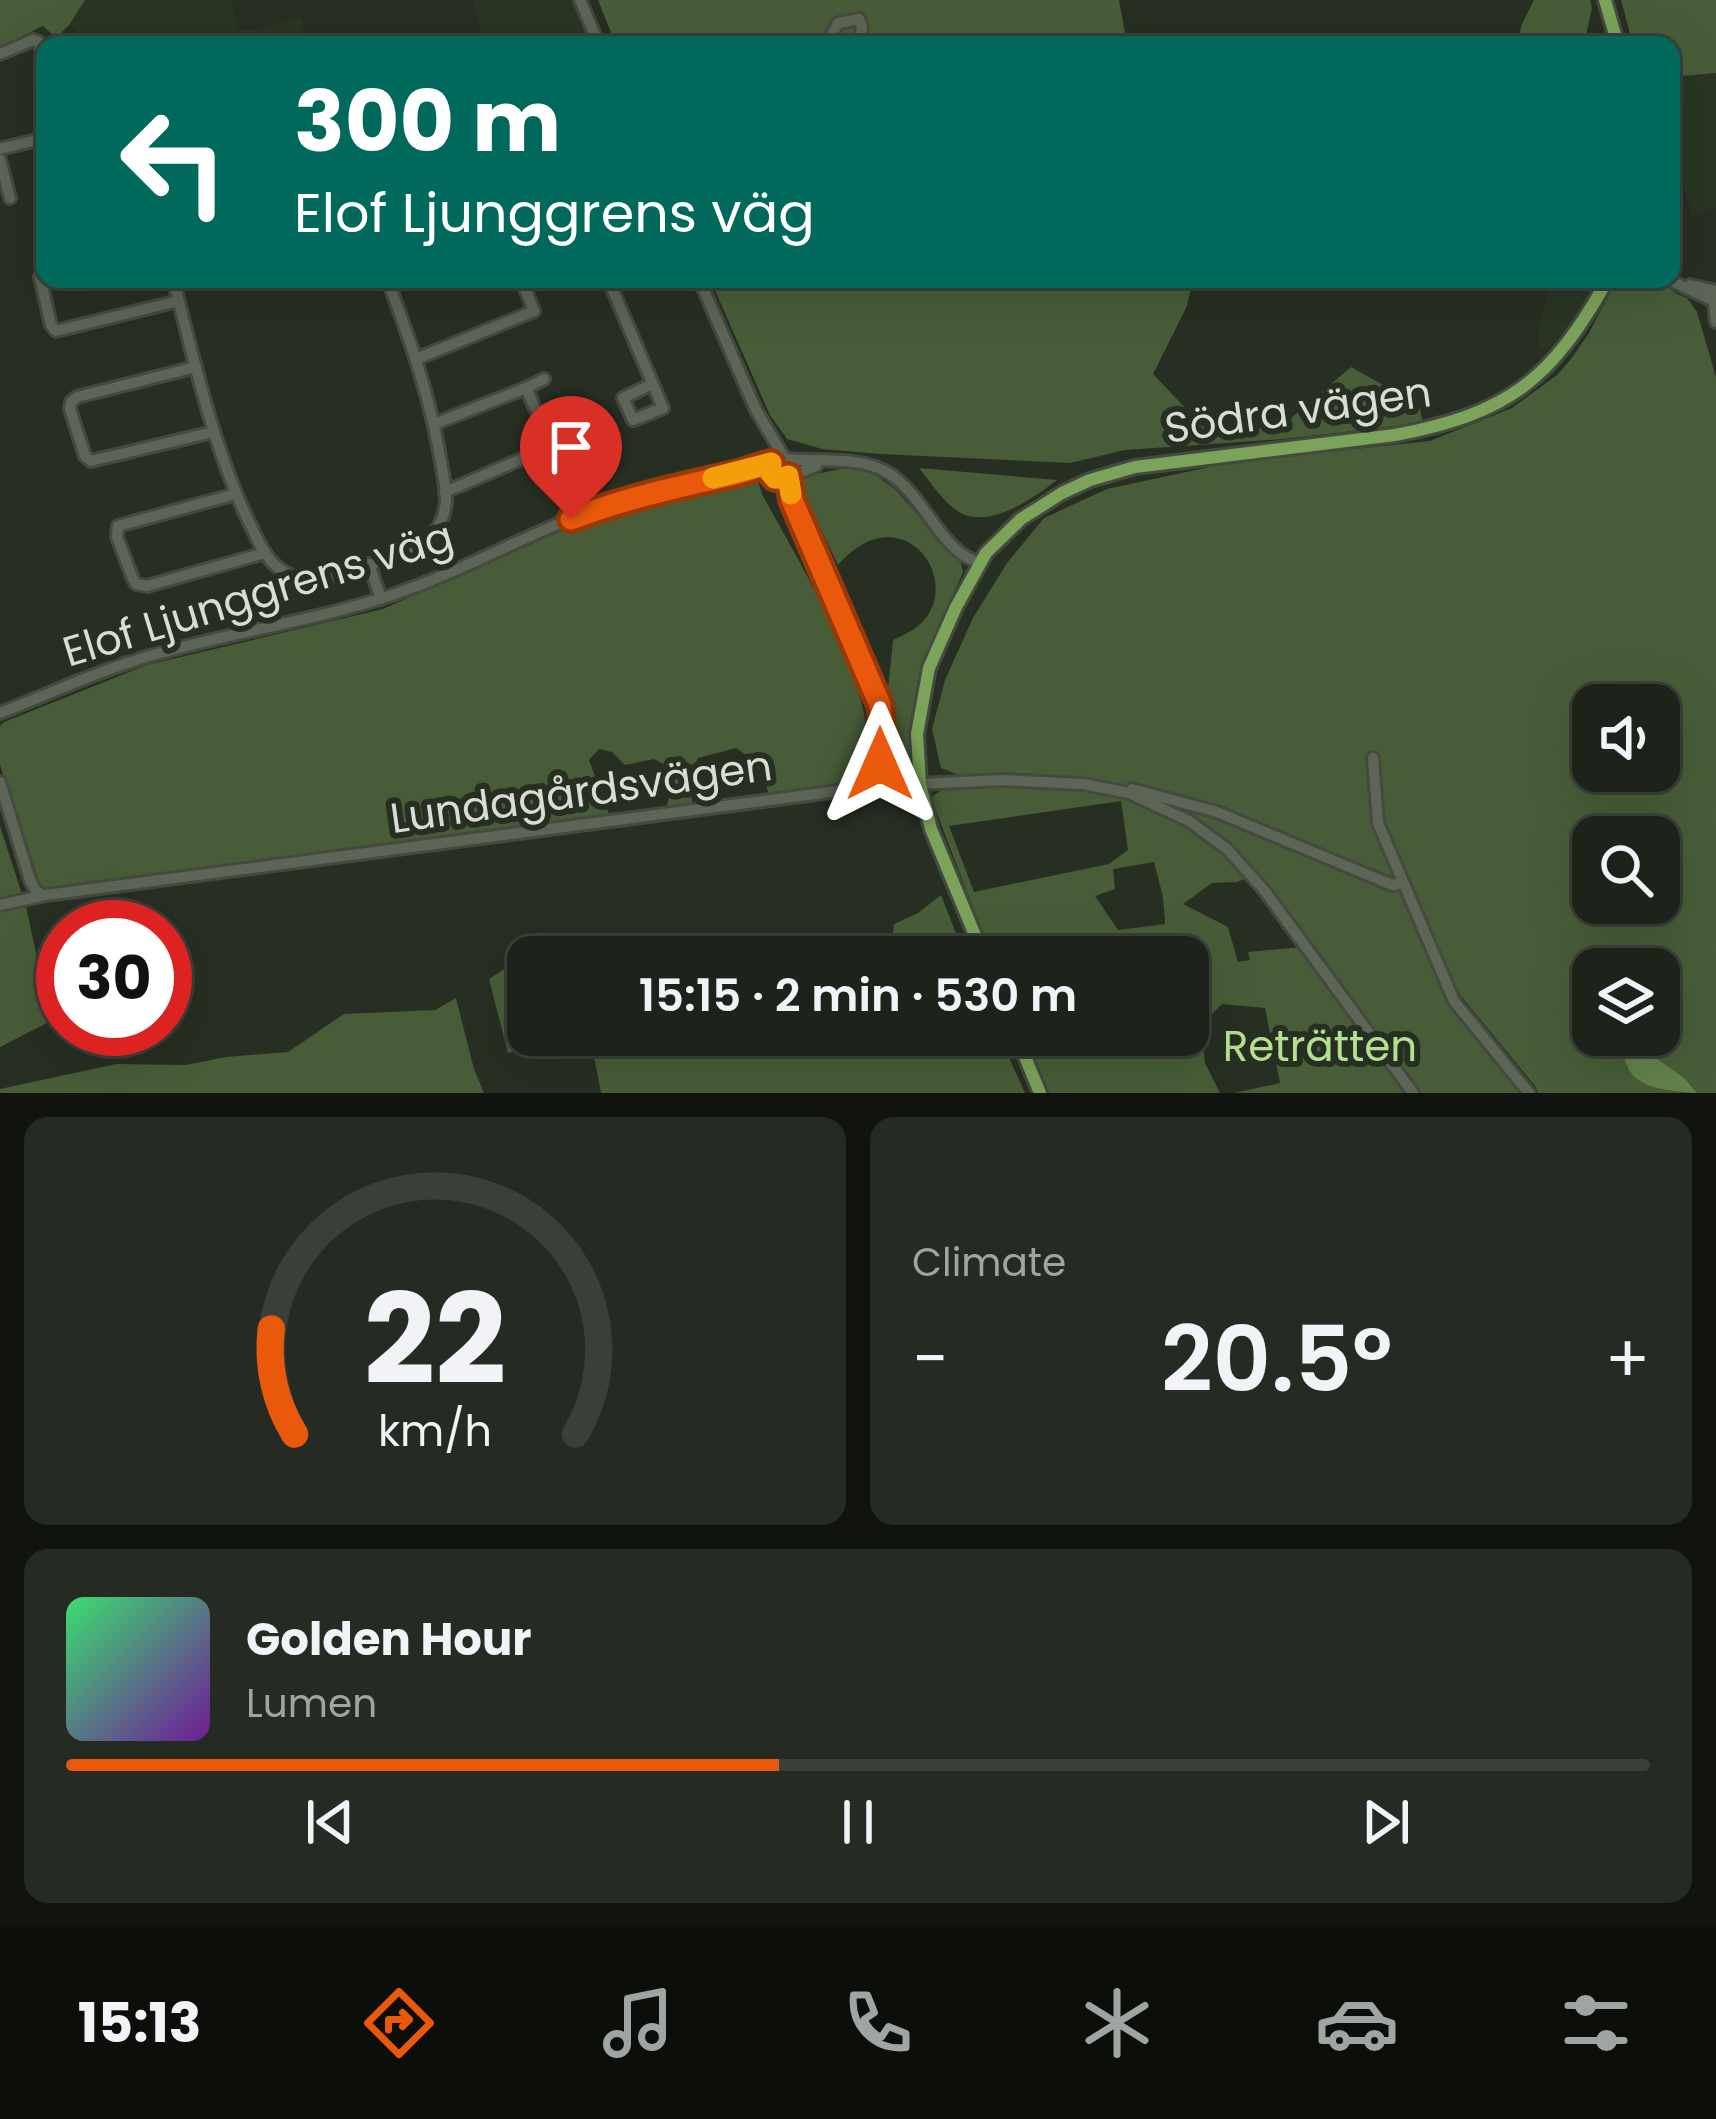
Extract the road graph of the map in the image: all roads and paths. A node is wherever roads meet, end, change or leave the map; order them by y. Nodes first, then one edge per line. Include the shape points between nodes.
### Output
1 (580, 0) edge
2 (1605, 0) edge
3 (595, 36) edge
4 (831, 36) edge
5 (859, 36) edge
6 (1615, 36) edge
7 (36, 41) edge
8 (0, 54) edge
9 (36, 140) edge
10 (0, 149) edge
11 (0, 160) edge
12 (10, 198) dead end
13 (1680, 282) edge
14 (43, 288) edge
15 (174, 288) edge
16 (390, 288) edge
17 (524, 288) edge
18 (612, 288) edge
19 (703, 288) edge
20 (1602, 288) edge
21 (1714, 296) edge
22 (178, 302) junction
23 (1716, 322) edge
24 (416, 359) junction
25 (196, 367) junction
26 (544, 380) dead end
27 (652, 384) dead end
28 (526, 388) junction
29 (434, 424) junction
30 (213, 432) junction
31 (570, 441) dead end
32 (552, 446) junction
33 (780, 468) junction
34 (445, 492) junction
35 (236, 494) junction
36 (265, 554) junction
37 (981, 563) junction
38 (369, 565) junction
39 (381, 598) junction
40 (0, 713) edge
41 (1373, 758) dead end
42 (0, 782) edge
43 (920, 784) junction
44 (1123, 791) junction
45 (1402, 883) junction
46 (46, 895) junction
47 (0, 905) edge
48 (975, 936) edge
49 (1025, 1056) edge
50 (1040, 1093) edge
51 (1413, 1093) edge
52 (1529, 1093) edge

1 - 3 street
2 - 6 main road
4 - 5 street via 838,23 859,19
7 - 8 street
9 - 10 street
11 - 12 street
13 - 21 street
14 - 22 street via 56,331
15 - 22 street
16 - 24 street
17 - 24 street via 536,316
18 - 27 street
19 - 33 street, Lundagårdsvägen
20 - 37 main road, Södra vägen via 1542,372 1477,413 1395,435 1135,467 1090,480 1035,511
21 - 23 street
22 - 25 street
24 - 29 street
25 - 30 street
25 - 30 street via 77,397 70,409 92,461
26 - 28 street
28 - 29 street
28 - 32 street
29 - 34 street
30 - 35 street
31 - 32 street
32 - 34 street
33 - 37 street via 852,461 884,470 955,549
33 - 39 street, Elof Ljunggrens väg via 627,498
33 - 46 street, Lundagårdsvägen via 880,705 880,764 854,789
34 - 38 street via 431,536
35 - 36 street
35 - 36 street via 118,526 132,589
36 - 38 street via 302,580
37 - 43 main road, Södra vägen via 929,668 916,734
38 - 39 street
39 - 40 street, Elof Ljunggrens väg via 156,654
41 - 45 street via 1378,823
42 - 46 street via 30,880
43 - 44 street via 1032,780
43 - 48 main road, Södra vägen
44 - 45 street via 1217,812
44 - 51 street via 1189,821 1246,868
45 - 52 street via 1461,1011
46 - 47 street, Lundagårdsvägen
49 - 50 main road

